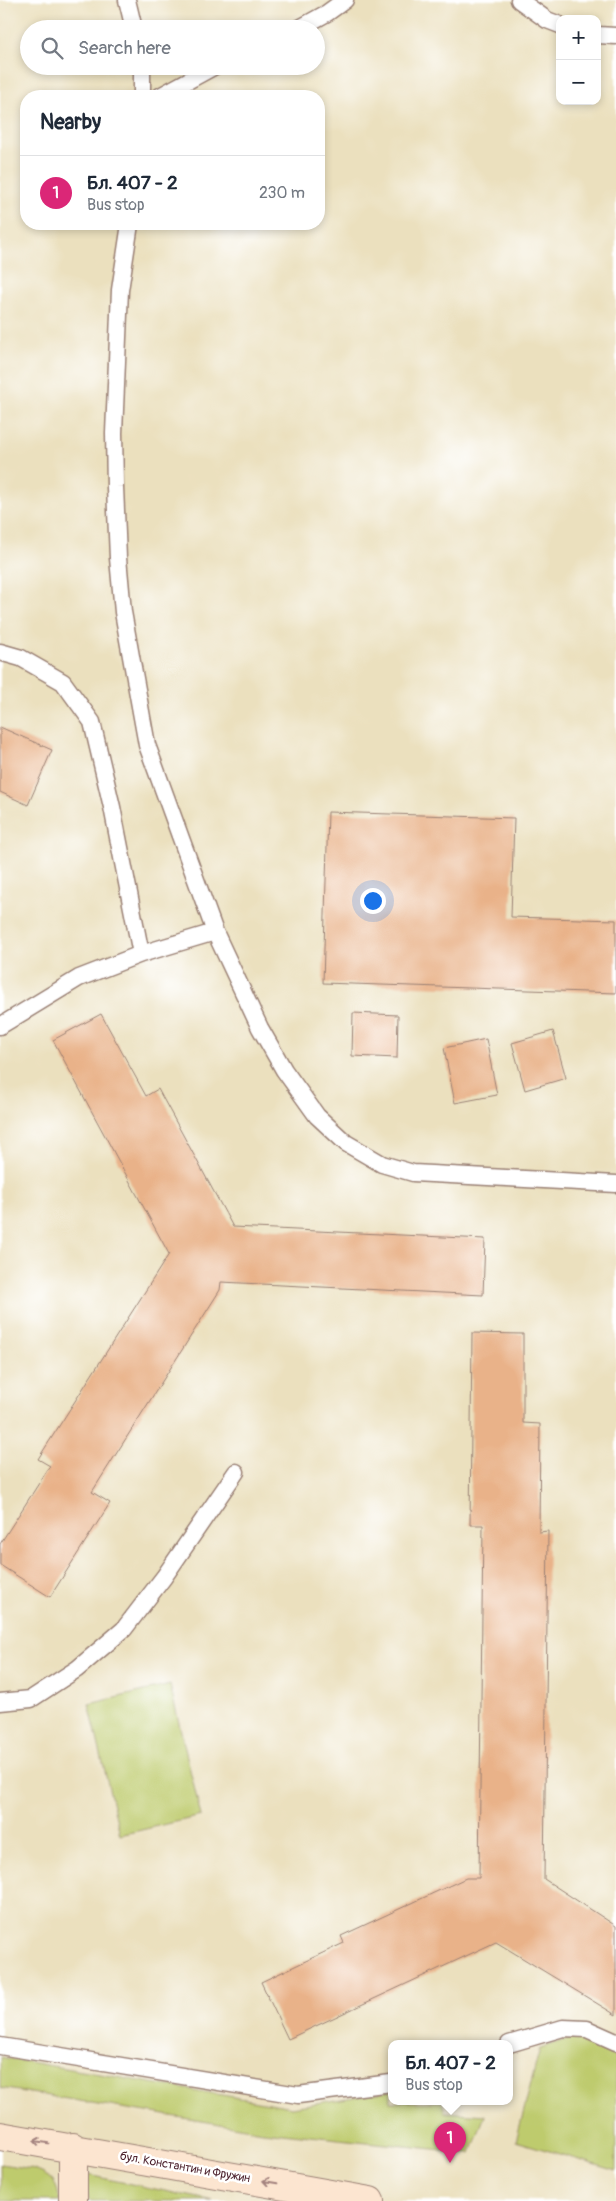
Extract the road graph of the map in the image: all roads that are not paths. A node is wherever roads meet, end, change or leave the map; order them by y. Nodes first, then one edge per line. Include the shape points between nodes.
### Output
1 (127, 0) edge
2 (345, 0) edge
3 (519, 0) edge
4 (132, 20) edge
5 (314, 20) edge
6 (556, 23) edge
7 (601, 35) edge
8 (616, 36) edge
9 (142, 75) edge
10 (198, 75) edge
11 (142, 90) edge
12 (171, 90) edge
13 (129, 230) edge
14 (0, 652) edge
15 (215, 932) junction
16 (141, 954) junction
17 (0, 1026) edge
18 (616, 1184) edge
19 (236, 1472) dead end
20 (0, 1702) edge
21 (616, 2042) edge
22 (513, 2043) edge
23 (0, 2046) edge
24 (388, 2083) edge
25 (0, 2136) edge
26 (73, 2147) junction
27 (73, 2201) edge
28 (370, 2201) edge

1 - 4 lane
2 - 5 lane
3 - 6 lane
7 - 8 lane
9 - 11 lane
10 - 12 lane
13 - 15 lane via 120,290 114,433 123,612 147,745
14 - 16 lane via 21,658 63,682 92,722
15 - 16 lane
15 - 18 lane via 260,1028 284,1070 317,1116 346,1143 382,1164 413,1172
16 - 17 lane via 79,978
19 - 20 lane via 164,1577 124,1628 77,1669 31,1699
21 - 22 lane via 587,2029 564,2028
23 - 24 lane via 298,2095
26 -> 25 street, бул. Константин и Фружин
26 - 27 street
28 -> 26 street, бул. Константин и Фружин

